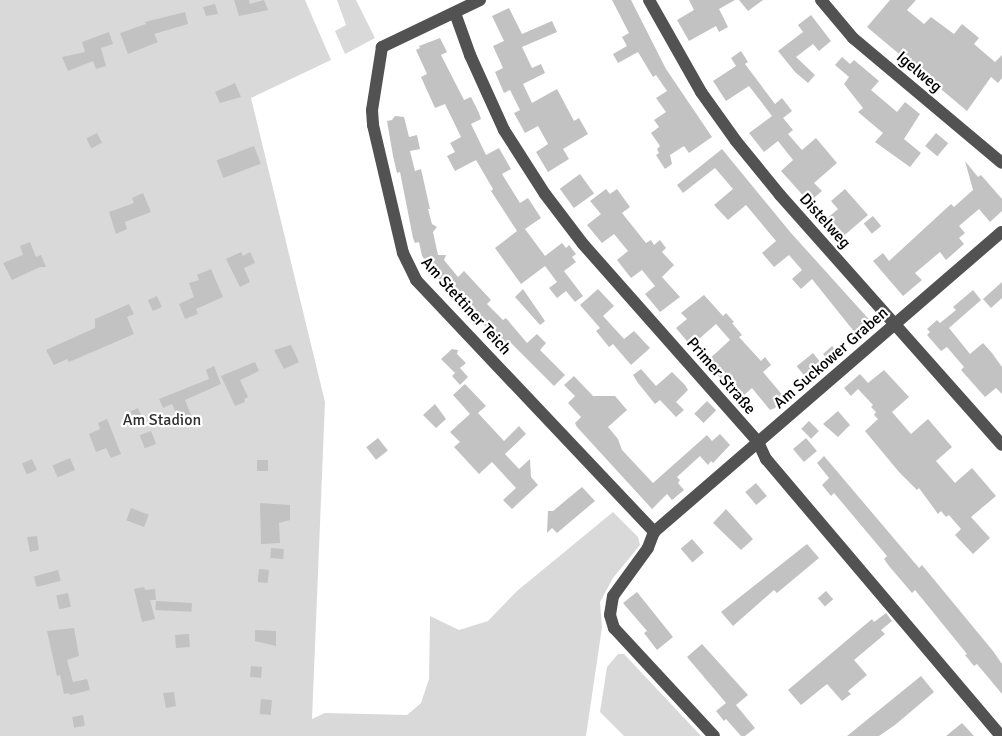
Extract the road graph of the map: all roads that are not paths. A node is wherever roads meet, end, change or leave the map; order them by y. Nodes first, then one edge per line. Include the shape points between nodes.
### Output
1 (480, 0) edge
2 (649, 0) edge
3 (821, 0) edge
4 (455, 13) junction
5 (1002, 163) edge
6 (1002, 232) edge
7 (895, 325) junction
8 (758, 442) junction
9 (1002, 445) edge
10 (654, 532) junction
11 (714, 736) edge
12 (1001, 736) edge

1 - 4 street
2 - 7 street, Distelweg via 701,92 736,141
3 - 5 street, Igelweg via 853,38
4 - 8 street, Primer Straße via 504,130 545,194 583,244
4 - 10 street, Am Stettiner Teich via 382,47 373,125 408,267
6 - 7 street, Am Suckower Graben
7 - 8 street, Am Suckower Graben
7 - 9 street, Distelweg
8 - 10 street, Am Suckower Graben
8 - 12 street, Primer Straße via 766,459
10 - 11 street via 648,548 613,596 609,606 614,628

